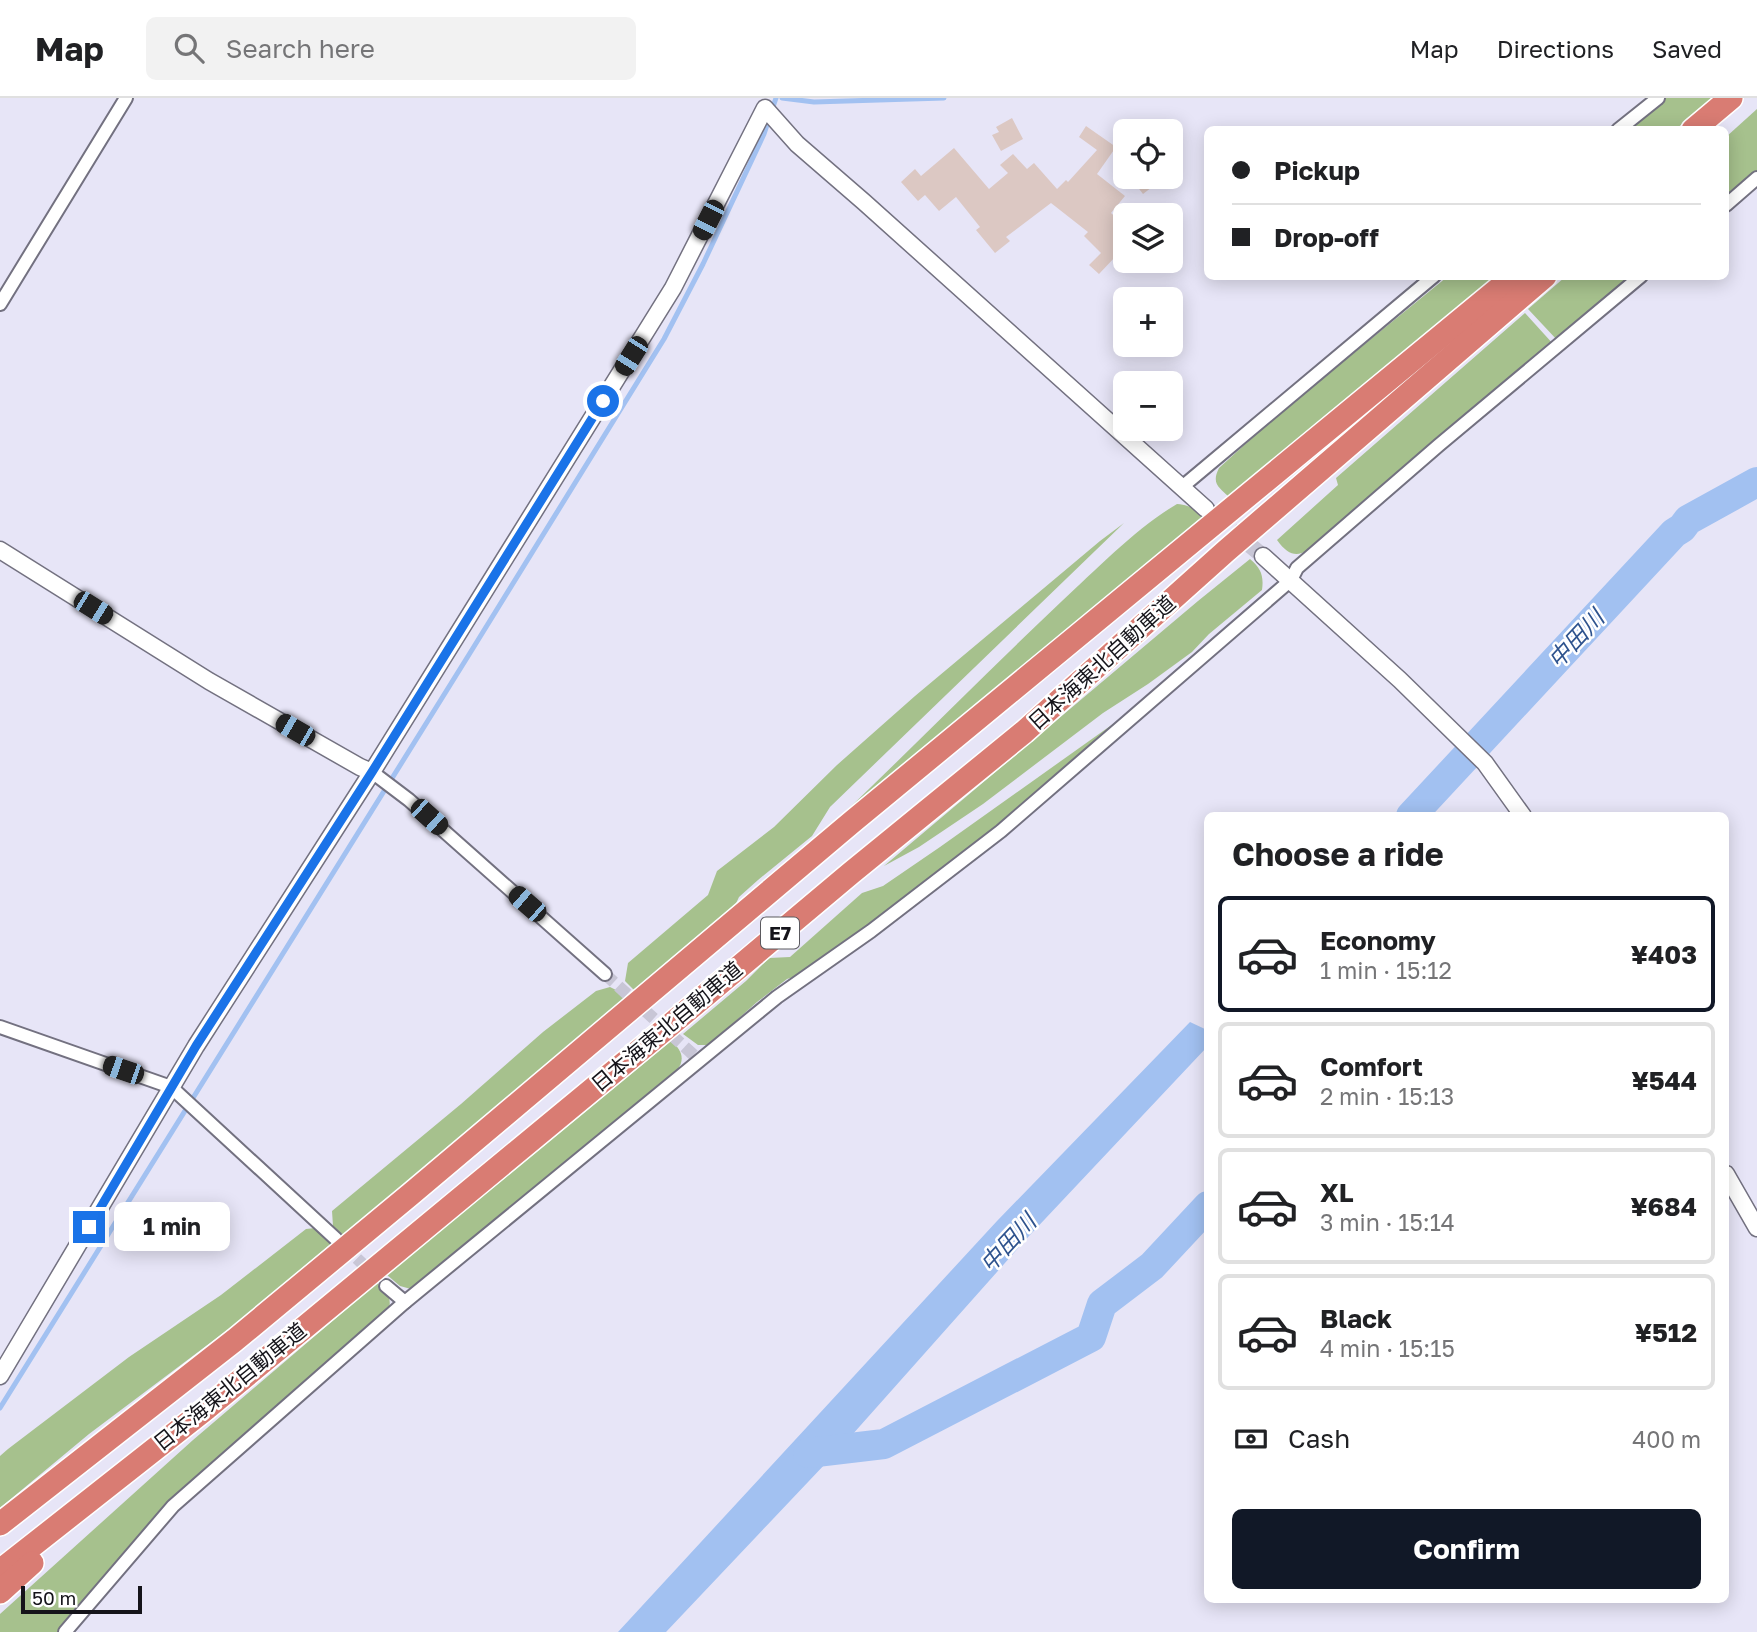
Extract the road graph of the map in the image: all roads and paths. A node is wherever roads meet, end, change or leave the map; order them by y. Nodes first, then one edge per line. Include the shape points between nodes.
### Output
1 (126, 98) edge
2 (1658, 98) edge
3 (1731, 98) edge
4 (1748, 98) edge
5 (762, 101) edge
6 (1623, 126) edge
7 (1698, 126) edge
8 (1716, 126) edge
9 (1757, 178) edge
10 (1729, 202) edge
11 (1429, 280) edge
12 (1509, 280) edge
13 (1540, 280) edge
14 (1636, 280) edge
15 (0, 304) edge
16 (1182, 487) junction
17 (1206, 509) tunnel mouth
18 (0, 550) edge
19 (1263, 556) tunnel mouth
20 (1291, 580) junction
21 (372, 772) junction
22 (1521, 812) edge
23 (605, 974) tunnel mouth
24 (0, 1027) edge
25 (171, 1087) junction
26 (1729, 1179) edge
27 (1757, 1228) edge
28 (337, 1239) tunnel mouth
29 (386, 1286) tunnel mouth
30 (405, 1302) junction
31 (0, 1376) edge
32 (207, 1408) junction
33 (0, 1524) edge
34 (0, 1571) edge
35 (0, 1592) edge
36 (65, 1632) edge

1 - 15 street
2 - 6 street
3 - 7 highway
4 - 8 highway
5 - 16 street via 797,144
5 - 21 street via 673,288
9 - 10 street
11 - 16 street
12 - 33 highway, 日本海東北自動車道 / E7 via 852,822 256,1323
13 - 32 highway, 日本海東北自動車道 / E7 via 1024,732
14 - 20 street via 1317,550
16 - 17 street
18 - 21 street via 209,681
19 - 20 street
20 - 22 street via 1485,763
20 - 30 street via 1001,831 777,997
21 - 23 street
21 - 25 street
24 - 25 street
25 - 28 street
25 - 31 street
26 - 27 street
29 - 30 street
30 - 36 street via 173,1506
32 - 34 highway, 日本海東北自動車道 / E7
32 - 35 highway

